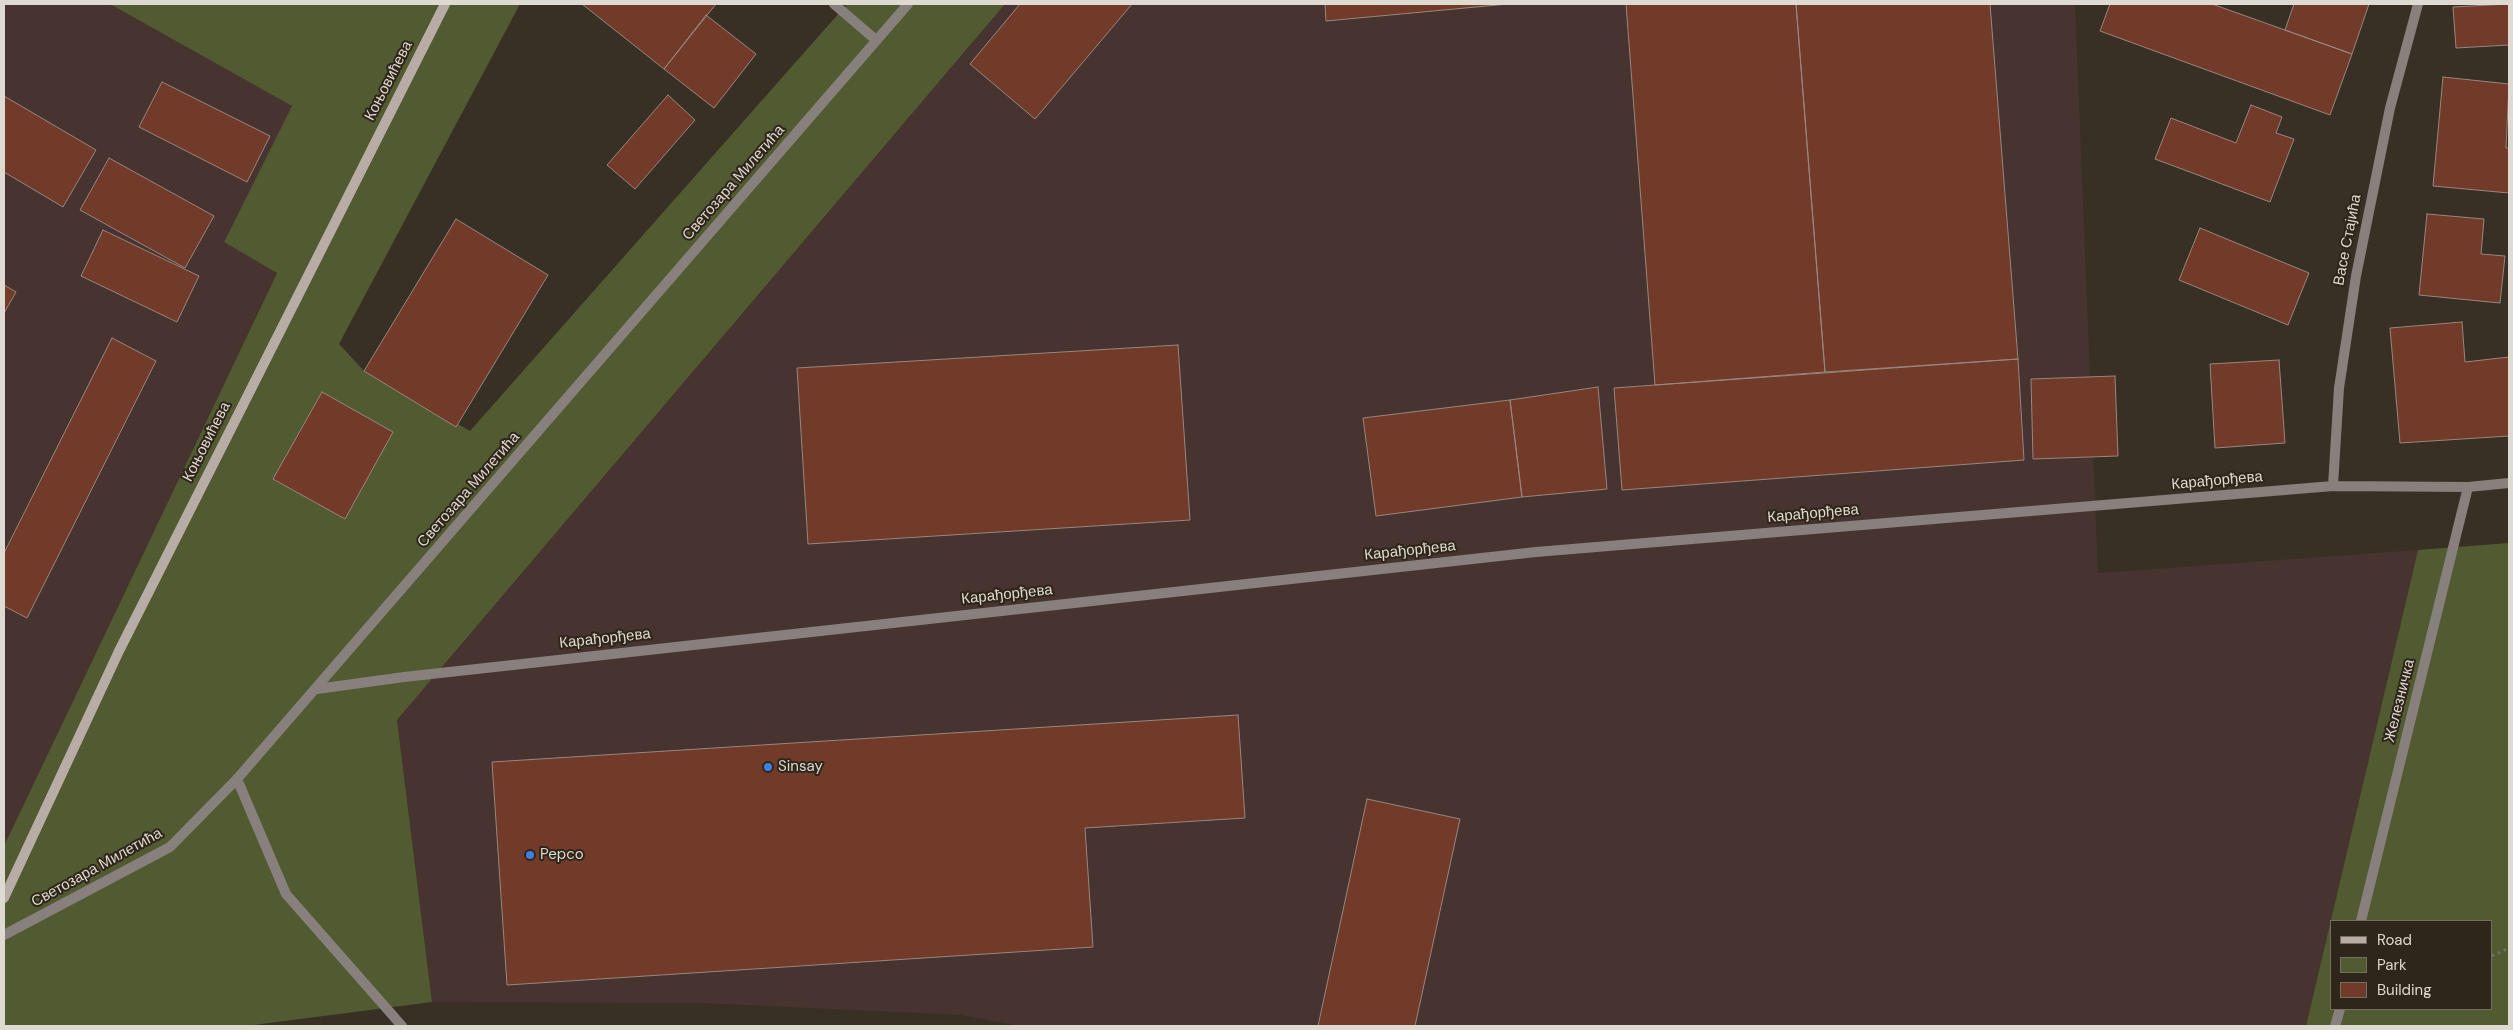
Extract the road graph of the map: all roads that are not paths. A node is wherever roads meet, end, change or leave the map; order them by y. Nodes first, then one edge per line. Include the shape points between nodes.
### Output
1 (445, 4) edge
2 (834, 4) edge
3 (908, 4) edge
4 (2418, 4) edge
5 (876, 40) junction
6 (2509, 483) edge
7 (2333, 486) junction
8 (2468, 487) junction
9 (317, 689) junction
10 (237, 779) junction
11 (4, 898) edge
12 (2361, 920) edge
13 (4, 935) edge
14 (2340, 1010) edge
15 (402, 1026) edge
16 (2335, 1026) edge

1 - 11 main road, Коњовићева via 119,651
2 - 5 street
3 - 5 street, Светозара Милетића
4 - 7 street, Васе Стајића via 2390,108 2356,276 2339,388
5 - 9 street, Светозара Милетића
6 - 8 street, Карађорђева
7 - 8 street, Карађорђева
7 - 9 street, Карађорђева via 1536,552
8 - 12 street, Железничка
9 - 10 street, Светозара Милетића
10 - 13 street, Светозара Милетића via 170,847
10 - 15 street via 286,894
14 - 16 street

